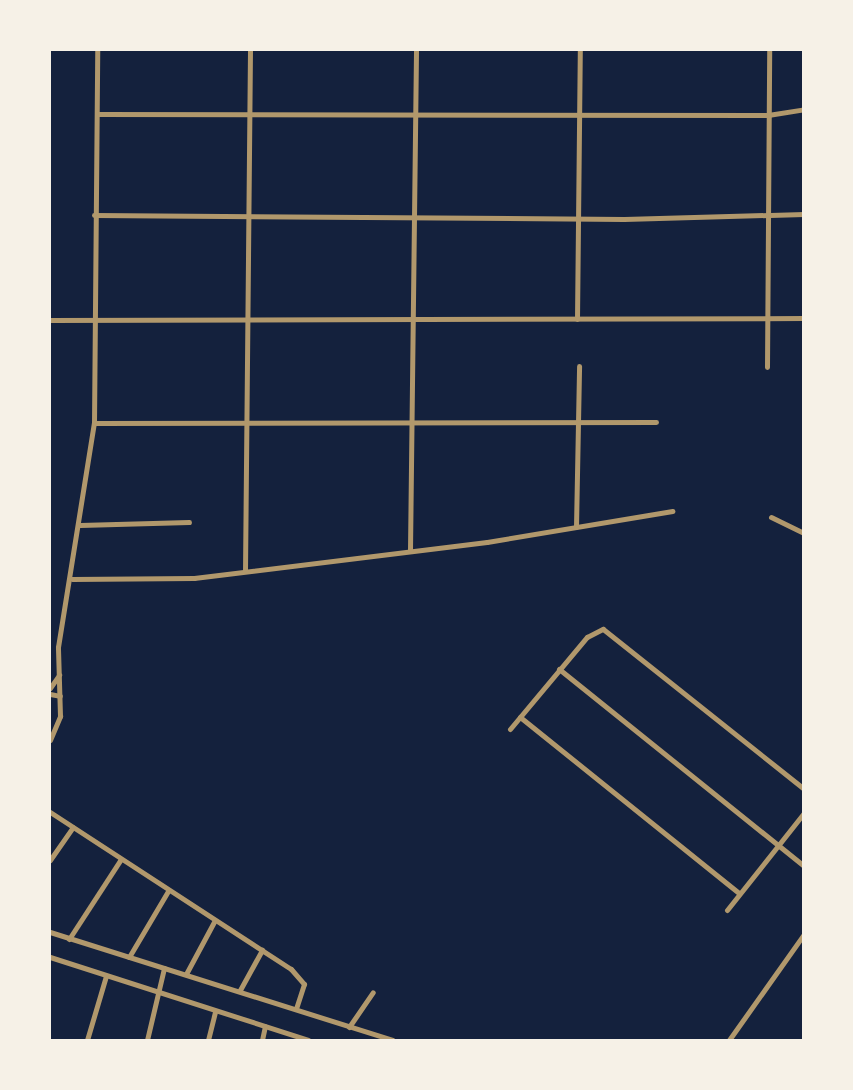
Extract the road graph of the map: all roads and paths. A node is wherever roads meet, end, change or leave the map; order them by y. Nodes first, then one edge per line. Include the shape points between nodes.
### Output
1 (97, 50) edge
2 (250, 50) edge
3 (416, 50) edge
4 (580, 50) edge
5 (769, 50) edge
6 (804, 109) edge
7 (251, 112) junction
8 (416, 113) junction
9 (99, 114) junction
10 (581, 115) junction
11 (768, 115) junction
12 (252, 214) junction
13 (804, 214) edge
14 (94, 215) junction
15 (415, 215) junction
16 (767, 216) junction
17 (580, 218) junction
18 (250, 316) junction
19 (804, 318) edge
20 (416, 319) junction
21 (577, 319) junction
22 (50, 320) edge
23 (95, 320) junction
24 (766, 320) junction
25 (579, 366) dead end
26 (767, 367) dead end
27 (250, 422) junction
28 (575, 422) junction
29 (656, 422) dead end
30 (94, 423) junction
31 (414, 423) junction
32 (672, 512) dead end
33 (771, 517) dead end
34 (189, 522) dead end
35 (81, 525) junction
36 (576, 527) junction
37 (804, 533) edge
38 (410, 550) junction
39 (244, 571) junction
40 (72, 579) junction
41 (559, 669) junction
42 (59, 675) junction
43 (50, 688) edge
44 (50, 694) edge
45 (60, 696) junction
46 (520, 717) junction
47 (510, 729) dead end
48 (50, 739) edge
49 (804, 789) edge
50 (50, 812) edge
51 (804, 813) edge
52 (73, 827) junction
53 (777, 845) junction
54 (121, 859) junction
55 (50, 860) edge
56 (804, 866) edge
57 (168, 891) junction
58 (738, 892) junction
59 (727, 910) dead end
60 (215, 920) junction
61 (50, 932) edge
62 (804, 934) edge
63 (69, 939) junction
64 (262, 950) junction
65 (50, 957) edge
66 (129, 957) junction
67 (165, 968) junction
68 (186, 974) junction
69 (106, 976) junction
70 (240, 990) junction
71 (373, 992) dead end
72 (162, 993) junction
73 (296, 1009) junction
74 (215, 1011) junction
75 (265, 1026) junction
76 (349, 1027) junction
77 (87, 1041) edge
78 (147, 1041) edge
79 (208, 1041) edge
80 (262, 1041) edge
81 (308, 1041) edge
82 (392, 1041) edge
83 (729, 1041) edge

1 - 9 street
2 - 7 street
3 - 8 street
4 - 10 street
5 - 11 street
6 - 11 street
7 - 8 street
7 - 9 street
7 - 12 street
8 - 10 street
8 - 15 street
9 - 14 street
10 - 11 street
10 - 17 street
11 - 16 street
12 - 14 street
12 - 15 street
12 - 18 street
13 - 16 street
14 - 23 street
15 - 17 street
15 - 20 street
16 - 17 street
16 - 24 street
17 - 21 street
18 - 20 street
18 - 23 street
18 - 27 street
19 - 24 street
20 - 21 street
20 - 31 street
21 - 24 street
22 - 23 street
23 - 30 street
24 - 26 street
25 - 28 street
27 - 30 street
27 - 31 street
27 - 39 street
28 - 29 street
28 - 31 street
28 - 36 street
30 - 35 street
31 - 38 street
32 - 36 street
33 - 37 street
34 - 35 street
35 - 40 street
36 - 38 street
38 - 39 street
39 - 40 street via 150,581
40 - 42 street via 58,647
41 - 46 street
41 - 49 street via 587,638 598,630 608,632
41 - 53 street
42 - 43 street
42 - 45 street
44 - 45 street
45 - 48 street
46 - 47 street
46 - 58 street
50 - 52 street
51 - 53 street
52 - 54 street
52 - 55 street
53 - 56 street
53 - 58 street
54 - 57 street
54 - 63 street
57 - 60 street
57 - 66 street
58 - 59 street
60 - 64 street
60 - 68 street
61 - 63 street
62 - 83 street
63 - 66 street
64 - 70 street
64 - 73 street via 302,979
65 - 69 street
66 - 67 street
67 - 68 street
67 - 72 street
68 - 70 street
69 - 72 street
69 - 77 street
70 - 73 street
71 - 76 street
72 - 74 street
72 - 78 street
73 - 76 street
74 - 75 street
74 - 79 street
75 - 80 street
75 - 81 street
76 - 82 street

